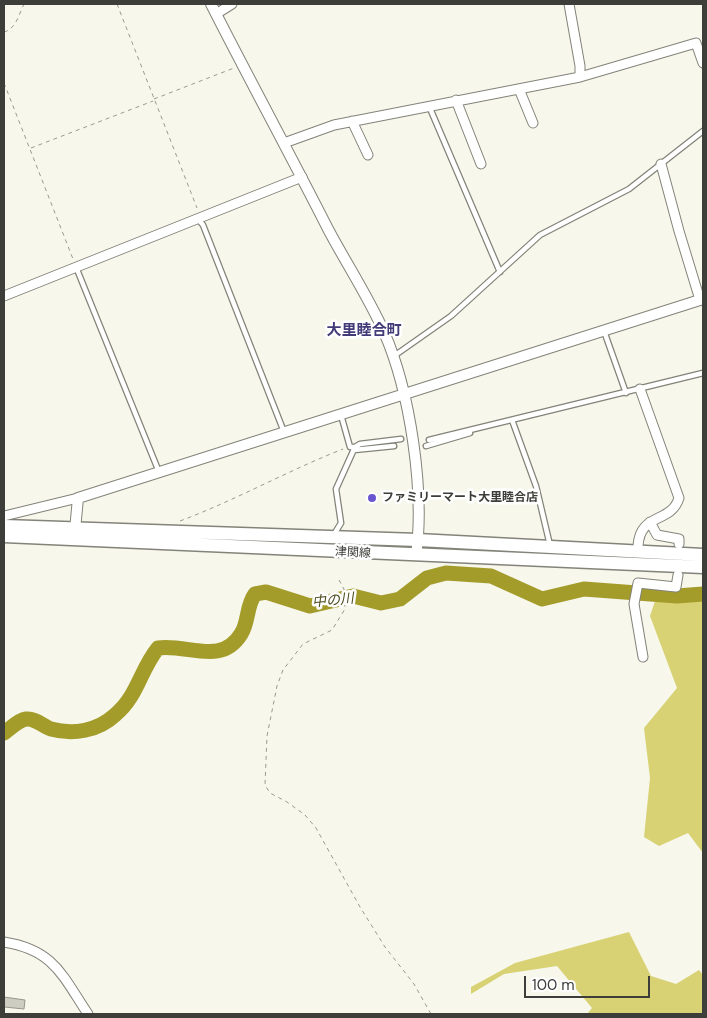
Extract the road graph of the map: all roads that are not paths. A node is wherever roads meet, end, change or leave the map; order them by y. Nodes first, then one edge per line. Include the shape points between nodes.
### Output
1 (211, 4) edge
2 (232, 4) edge
3 (569, 4) edge
4 (216, 14) junction
5 (703, 62) edge
6 (580, 77) junction
7 (519, 89) junction
8 (456, 100) junction
9 (429, 105) junction
10 (352, 121) junction
11 (533, 123) dead end
12 (703, 131) edge
13 (284, 143) junction
14 (368, 155) dead end
15 (481, 164) dead end
16 (661, 164) junction
17 (302, 177) junction
18 (200, 219) junction
19 (76, 267) junction
20 (500, 272) junction
21 (4, 296) edge
22 (702, 299) edge
23 (604, 331) junction
24 (392, 357) junction
25 (703, 373) edge
26 (640, 389) junction
27 (626, 393) junction
28 (404, 396) junction
29 (341, 415) junction
30 (512, 420) junction
31 (474, 430) junction
32 (284, 433) junction
33 (401, 439) dead end
34 (429, 440) dead end
35 (394, 446) dead end
36 (426, 446) dead end
37 (353, 448) junction
38 (159, 473) junction
39 (78, 498) junction
40 (4, 516) edge
41 (650, 522) junction
42 (4, 526) edge
43 (75, 530) junction
44 (4, 536) edge
45 (332, 539) junction
46 (418, 540) junction
47 (549, 541) dead end
48 (679, 544) dead end
49 (638, 546) dead end
50 (416, 555) junction
51 (703, 556) edge
52 (703, 567) edge
53 (678, 575) dead end
54 (643, 657) dead end
55 (4, 942) edge
56 (88, 1014) edge

1 - 4 street
2 - 4 street
3 - 6 street
4 - 13 street
5 - 6 street via 696,43
6 - 7 street
7 - 8 street
7 - 11 street
8 - 9 street
8 - 15 street
9 - 10 street
9 - 20 lane
10 - 13 street
10 - 14 street
12 - 16 lane
13 - 17 street
16 - 20 lane via 629,189 540,236
16 - 22 street via 676,222
17 - 18 street
17 - 24 street via 384,333
18 - 19 street
18 - 32 lane
19 - 21 street
19 - 38 lane
20 - 24 lane via 435,328
22 - 23 street
23 - 27 lane
23 - 28 street
24 - 28 street
25 - 26 lane
26 - 27 lane
26 - 41 street via 679,498 670,512
27 - 30 lane
28 - 29 street
28 - 46 street via 416,481
29 - 32 street
29 - 37 lane
30 - 31 lane
30 - 47 lane via 536,486
31 - 34 lane
31 - 36 lane via 465,436
32 - 38 street
33 - 37 lane via 360,444
35 - 37 lane
37 - 45 lane via 336,489 341,523
38 - 39 street
39 - 40 street
39 - 43 street
41 - 48 street via 657,535 679,538
41 - 49 street via 639,534
42 - 43 main road, 津関線
43 - 45 main road, 津関線
44 - 50 main road, 津関線
45 - 46 main road, 津関線
46 - 50 street
46 - 51 main road, 津関線
50 - 52 main road, 津関線
53 - 54 street via 676,587 638,582 634,598
55 - 56 street via 30,947 51,961

